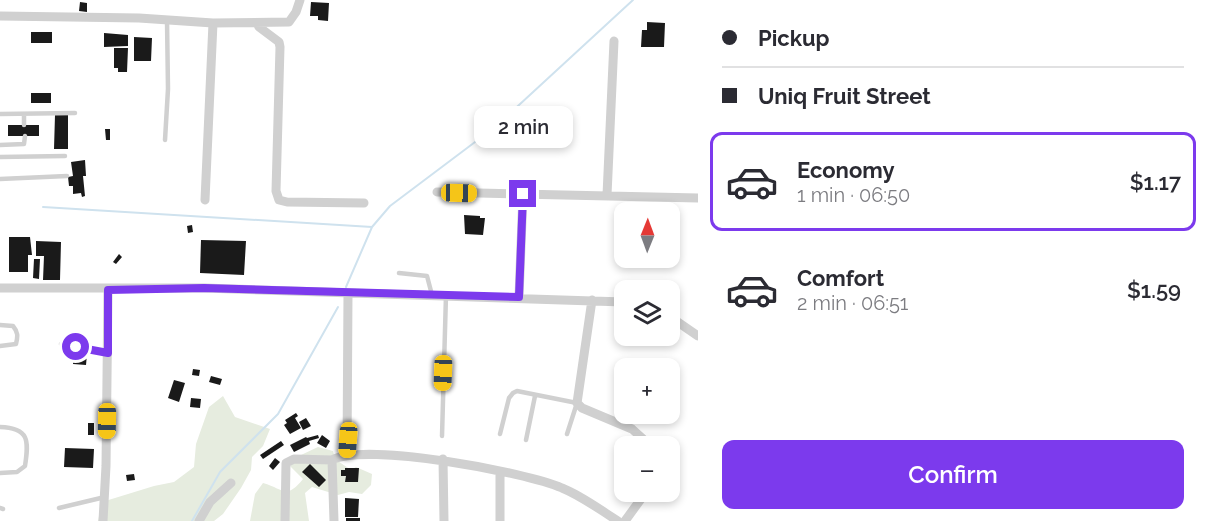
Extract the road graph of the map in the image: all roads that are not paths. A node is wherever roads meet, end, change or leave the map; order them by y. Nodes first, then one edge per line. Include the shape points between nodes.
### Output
1 (300, 0) edge
2 (0, 16) edge
3 (167, 20) junction
4 (213, 23) junction
5 (257, 23) junction
6 (614, 41) dead end
7 (75, 113) dead end
8 (0, 114) edge
9 (24, 114) junction
10 (24, 125) dead end
11 (25, 136) dead end
12 (165, 140) dead end
13 (0, 145) edge
14 (65, 156) dead end
15 (0, 157) edge
16 (67, 176) dead end
17 (0, 179) edge
18 (437, 192) dead end
19 (523, 194) junction
20 (607, 195) junction
21 (698, 198) edge
22 (205, 200) dead end
23 (364, 203) dead end
24 (399, 273) dead end
25 (0, 288) edge
26 (108, 290) junction
27 (348, 293) junction
28 (432, 295) junction
29 (446, 296) junction
30 (519, 297) junction
31 (592, 300) junction
32 (614, 301) edge
33 (680, 324) edge
34 (0, 325) edge
35 (698, 336) edge
36 (60, 344) dead end
37 (0, 346) edge
38 (108, 353) junction
39 (535, 396) junction
40 (577, 403) junction
41 (0, 427) edge
42 (500, 434) dead end
43 (567, 434) dead end
44 (442, 436) dead end
45 (640, 436) edge
46 (526, 440) dead end
47 (347, 454) junction
48 (443, 459) junction
49 (332, 460) junction
50 (500, 472) junction
51 (0, 473) edge
52 (231, 483) dead end
53 (105, 497) junction
54 (639, 502) edge
55 (58, 508) dead end
56 (103, 521) edge
57 (199, 521) edge
58 (285, 521) edge
59 (334, 521) edge
60 (444, 521) edge
61 (500, 521) edge
62 (618, 521) edge
63 (625, 521) edge

1 - 5 street via 289,22
2 - 3 street
3 - 4 street
3 - 12 lane
4 - 5 street
4 - 22 street
5 - 23 street via 280,46 276,191 279,200
6 - 20 street
7 - 9 lane
8 - 9 lane
9 - 10 lane
11 - 13 lane via 24,144
14 - 15 lane
16 - 17 lane
18 - 19 street
19 - 20 street
19 - 30 street
20 - 21 street
24 - 28 lane via 427,276
25 - 26 street
26 - 27 street via 204,288
26 - 38 street
27 - 28 street
27 - 47 street
28 - 29 street
29 - 30 street
29 - 44 lane
30 - 31 street
31 - 32 street
31 - 40 street
33 - 35 street
34 - 37 lane via 17,330 16,344
36 - 38 lane
38 - 53 street
39 - 40 lane
39 - 42 lane via 513,393
39 - 46 lane
40 - 43 lane
40 - 45 street
41 - 51 lane via 22,431 26,461 17,472
47 - 48 street
47 - 49 street
48 - 50 street
48 - 60 street
49 - 58 street via 294,459 286,463
49 - 59 street
50 - 61 street
50 - 62 street via 564,488
52 - 57 street via 210,502
53 - 55 lane
53 - 56 street
54 - 63 street

